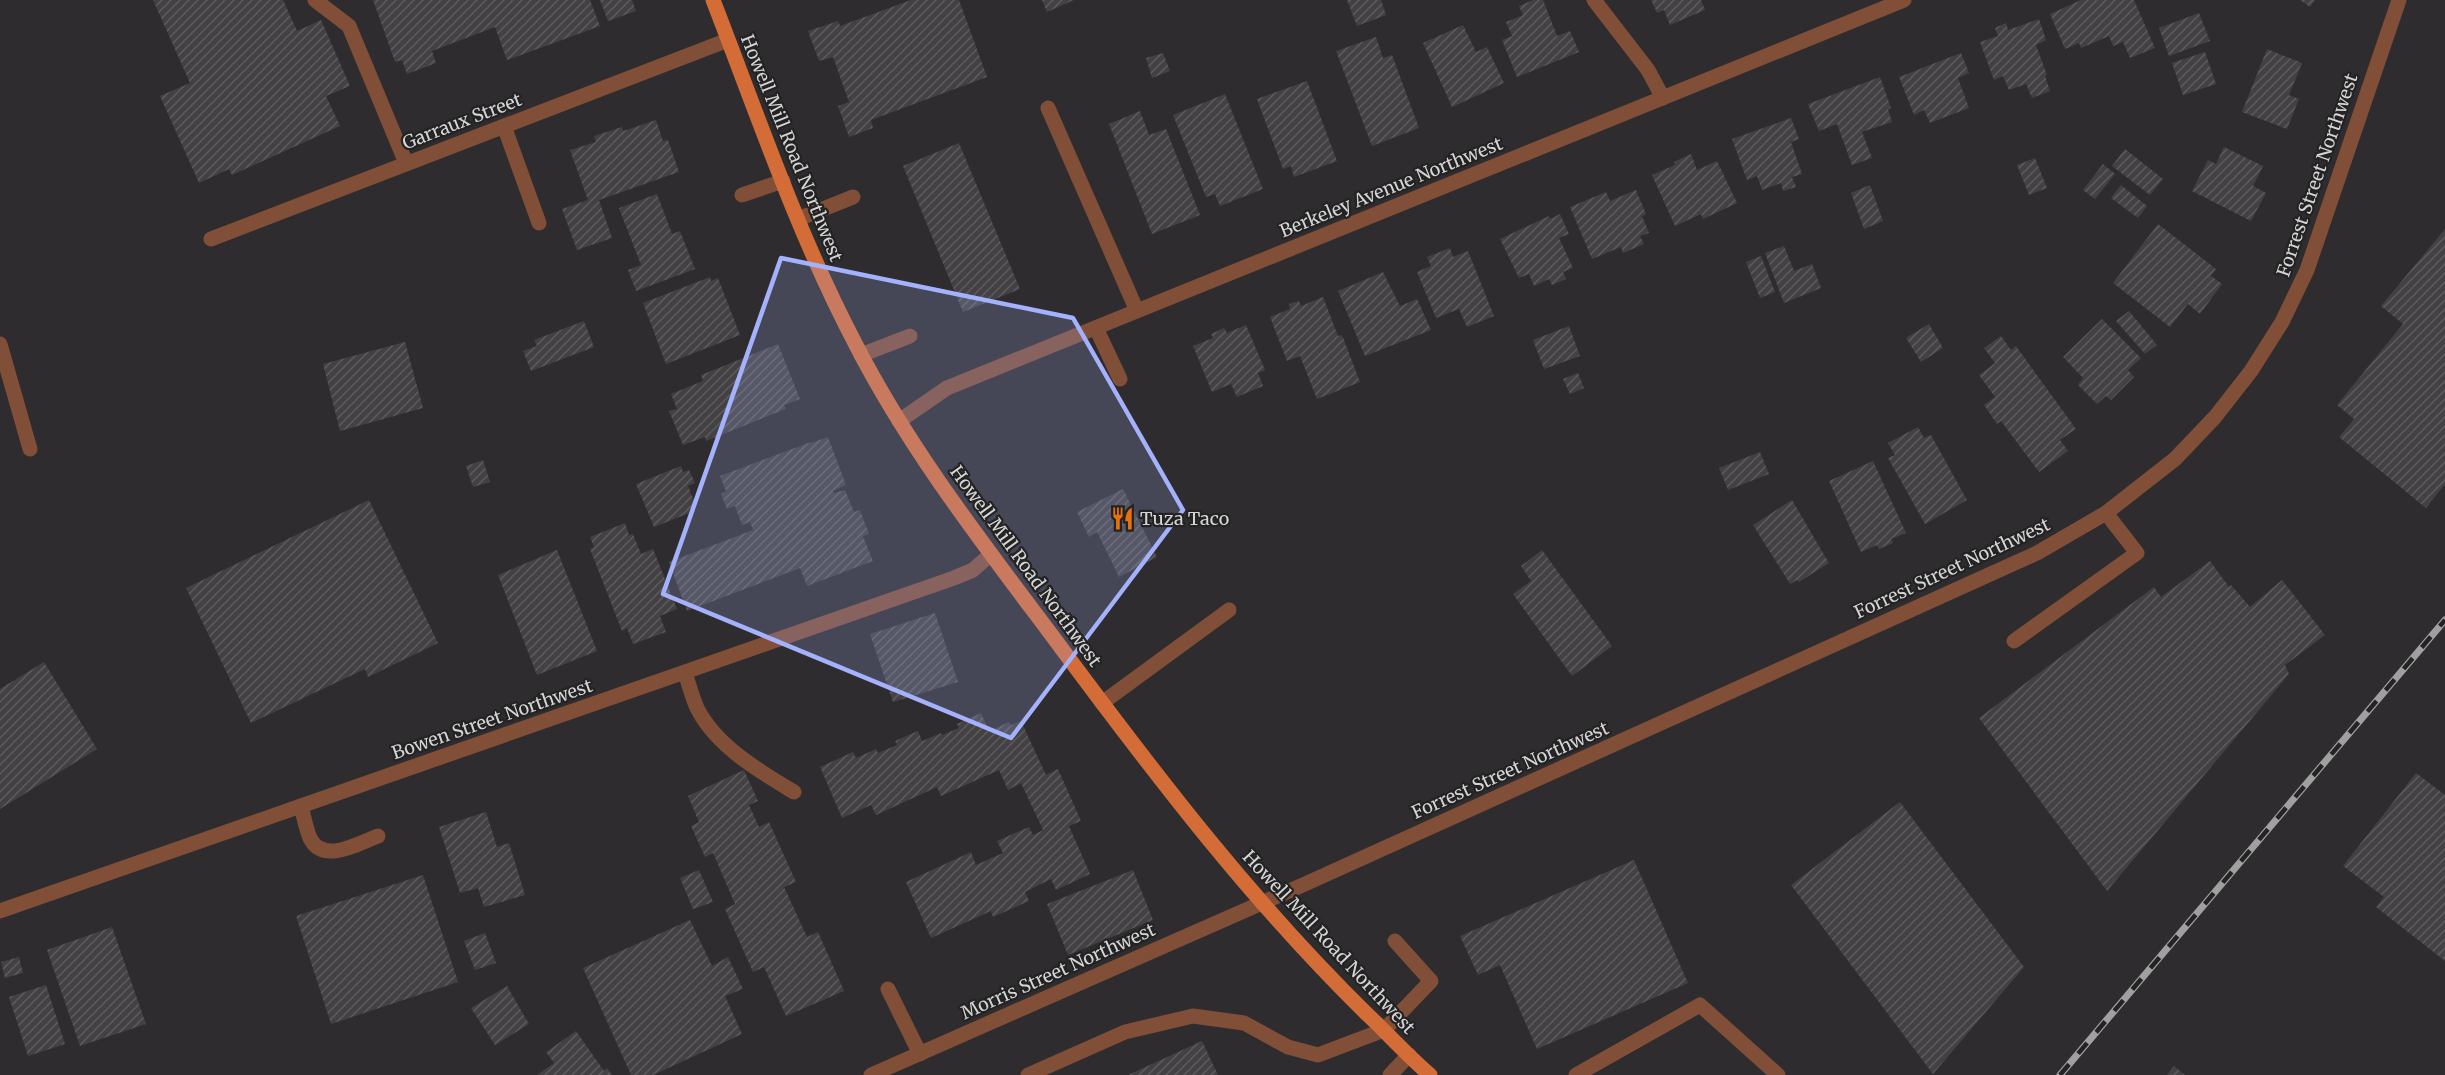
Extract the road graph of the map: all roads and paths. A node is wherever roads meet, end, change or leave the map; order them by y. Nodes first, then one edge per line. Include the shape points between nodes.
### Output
1 (315, 0) edge
2 (713, 0) edge
3 (1594, 0) edge
4 (1904, 0) edge
5 (2399, 0) edge
6 (728, 40) junction
7 (1663, 98) junction
8 (1048, 108) dead end
9 (504, 126) junction
10 (405, 164) junction
11 (783, 181) junction
12 (742, 195) dead end
13 (853, 196) dead end
14 (798, 219) junction
15 (539, 223) dead end
16 (211, 239) dead end
17 (1137, 311) junction
18 (1096, 328) junction
19 (910, 336) dead end
20 (0, 344) edge
21 (861, 355) junction
22 (1120, 379) dead end
23 (899, 421) junction
24 (30, 449) dead end
25 (2106, 513) junction
26 (991, 554) junction
27 (1229, 610) dead end
28 (2014, 641) dead end
29 (685, 672) junction
30 (1102, 702) junction
31 (794, 792) dead end
32 (301, 806) junction
33 (378, 836) dead end
34 (1261, 903) junction
35 (0, 911) edge
36 (1395, 940) dead end
37 (888, 989) dead end
38 (1384, 1030) junction
39 (920, 1054) junction
40 (1409, 1055) junction
41 (871, 1075) edge
42 (1028, 1075) edge
43 (1390, 1075) edge
44 (1430, 1075) edge
45 (1576, 1075) edge
46 (1778, 1075) edge

1 - 10 street via 349,26
2 - 6 main road, Howell Mill Road Northwest
3 - 7 street via 1648,70
4 - 7 street, Berkeley Avenue Northwest
5 - 25 street, Forrest Street Northwest via 2307,270 2282,322 2215,417 2175,459
6 - 9 street, Garraux Street
6 - 11 main road, Howell Mill Road Northwest
7 - 17 street, Berkeley Avenue Northwest
8 - 17 street
9 - 10 street, Garraux Street
9 - 15 street
10 - 16 street, Garraux Street
11 - 12 street
11 - 14 main road, Howell Mill Road Northwest
13 - 14 street
14 - 21 main road, Howell Mill Road Northwest via 816,265
17 - 18 street, Berkeley Avenue Northwest
18 - 22 street
18 - 23 street, Berkeley Avenue Northwest via 947,388
19 - 21 street
20 - 24 street
21 - 23 main road, Howell Mill Road Northwest
23 - 26 main road, Howell Mill Road Northwest
25 - 28 street via 2137,554
25 - 34 street, Forrest Street Northwest via 2037,553
26 - 29 street, Bowen Street Northwest via 972,570 954,578
26 - 30 main road, Howell Mill Road Northwest
27 - 30 street
29 - 31 street via 697,708 713,731 755,769
29 - 32 street, Bowen Street Northwest
30 - 34 main road, Howell Mill Road Northwest via 1163,785
32 - 33 street via 311,839 326,852
32 - 35 street, Bowen Street Northwest
34 - 38 main road, Howell Mill Road Northwest
34 - 39 street, Morris Street Northwest
36 - 38 street via 1431,981
37 - 39 street
38 - 40 main road, Howell Mill Road Northwest
38 - 42 street via 1318,1055 1288,1047 1244,1023 1193,1016 1125,1032
39 - 41 street, Morris Street Northwest
40 - 43 street
40 - 44 main road, Howell Mill Road Northwest
45 - 46 street via 1700,1005

